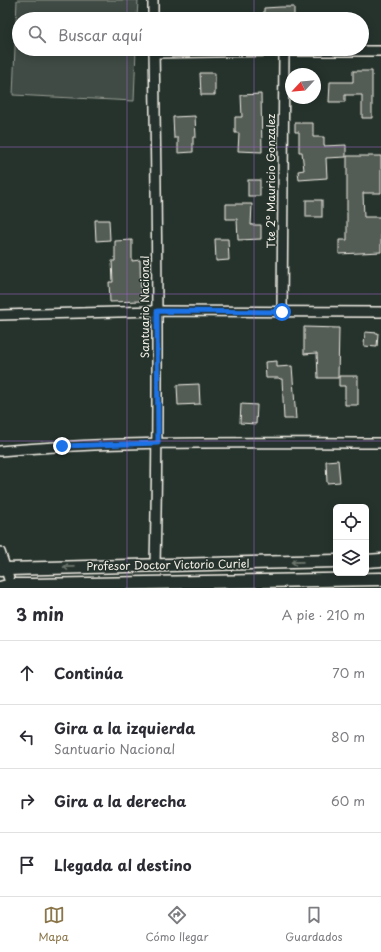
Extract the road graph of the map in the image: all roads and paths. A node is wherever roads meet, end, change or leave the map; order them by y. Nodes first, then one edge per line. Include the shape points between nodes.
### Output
1 (153, 0) edge
2 (153, 12) edge
3 (369, 51) edge
4 (381, 51) edge
5 (154, 56) edge
6 (284, 56) edge
7 (157, 311) junction
8 (282, 312) junction
9 (381, 312) edge
10 (0, 315) edge
11 (158, 443) junction
12 (381, 443) edge
13 (0, 451) edge
14 (0, 552) edge
15 (381, 560) edge
16 (333, 561) edge
17 (369, 561) edge
18 (156, 566) junction
19 (3, 569) edge
20 (381, 579) edge
21 (8, 587) edge

1 - 2 street
3 - 4 street
5 - 7 street, Santuario Nacional
6 - 8 street, Tte 2° Mauricio Gonzalez
7 - 8 street
7 - 10 street
7 - 11 street, Santuario Nacional
8 - 9 street
11 - 12 street
11 - 13 street
11 - 18 street, Santuario Nacional
14 - 19 street
15 - 17 main road
16 -> 18 main road, Profesor Doctor Victorio Curiel
18 -> 19 main road, Profesor Doctor Victorio Curiel
19 - 21 street
20 - 21 main road, Profesor Doctor Victorio Curiel

